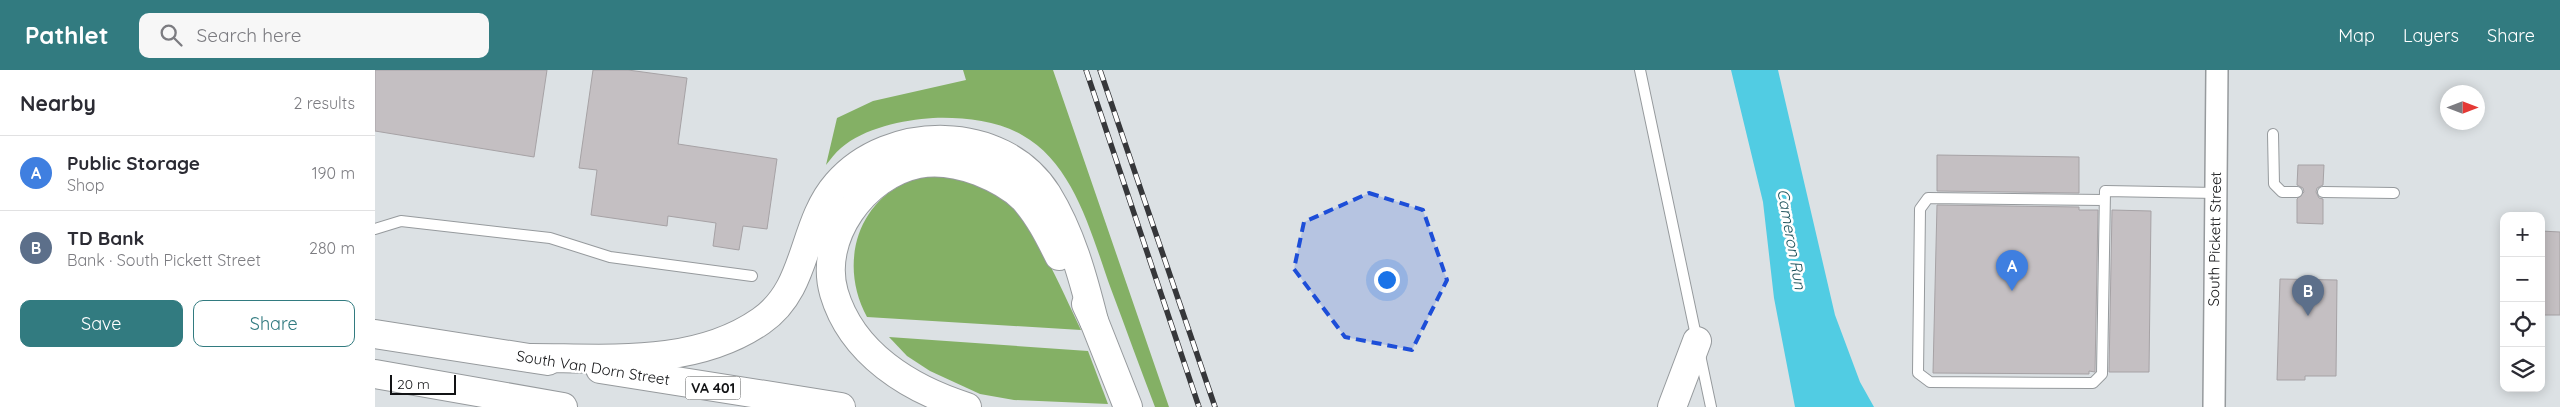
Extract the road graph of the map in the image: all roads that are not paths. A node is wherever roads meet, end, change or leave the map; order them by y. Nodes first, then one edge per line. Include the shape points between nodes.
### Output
1 (1640, 70) edge
2 (2217, 70) edge
3 (2273, 134) dead end
4 (2297, 192) dead end
5 (2323, 192) dead end
6 (2216, 193) junction
7 (2394, 193) dead end
8 (2104, 200) junction
9 (375, 229) edge
10 (752, 276) dead end
11 (1094, 321) junction
12 (375, 334) edge
13 (1697, 341) junction
14 (531, 358) junction
15 (375, 374) edge
16 (507, 398) junction
17 (533, 407) edge
18 (563, 407) edge
19 (841, 407) edge
20 (967, 407) edge
21 (1128, 407) edge
22 (1672, 407) edge
23 (1711, 407) edge
24 (2214, 407) edge

1 - 13 lane
2 - 6 street, South Pickett Street
3 - 4 lane via 2274,184 2282,192
5 - 7 lane
6 - 8 lane via 2105,191
6 - 24 street, South Pickett Street
8 - 8 lane via 2102,374 2093,383 1930,382 1918,373 1920,208 1928,198
9 - 10 lane via 401,221 550,238 610,257
11 - 14 main road via 1081,267 1065,229 1046,193 1030,174 1013,161 970,142 926,140 880,152 857,166 836,185 819,212 796,281 784,300 763,320 738,335 714,346 681,353
11 - 20 main road via 1037,217 1023,198 1010,188 964,166 941,163 918,164 875,185 842,223 835,246 831,273 842,314 857,339 887,368 939,398
11 - 21 main road
12 - 14 main road, South Van Dorn Street / VA 401
13 - 22 main road
13 - 23 lane
14 - 19 main road, South Van Dorn Street / VA 401
15 - 16 main road
16 - 17 main road
16 - 18 main road

